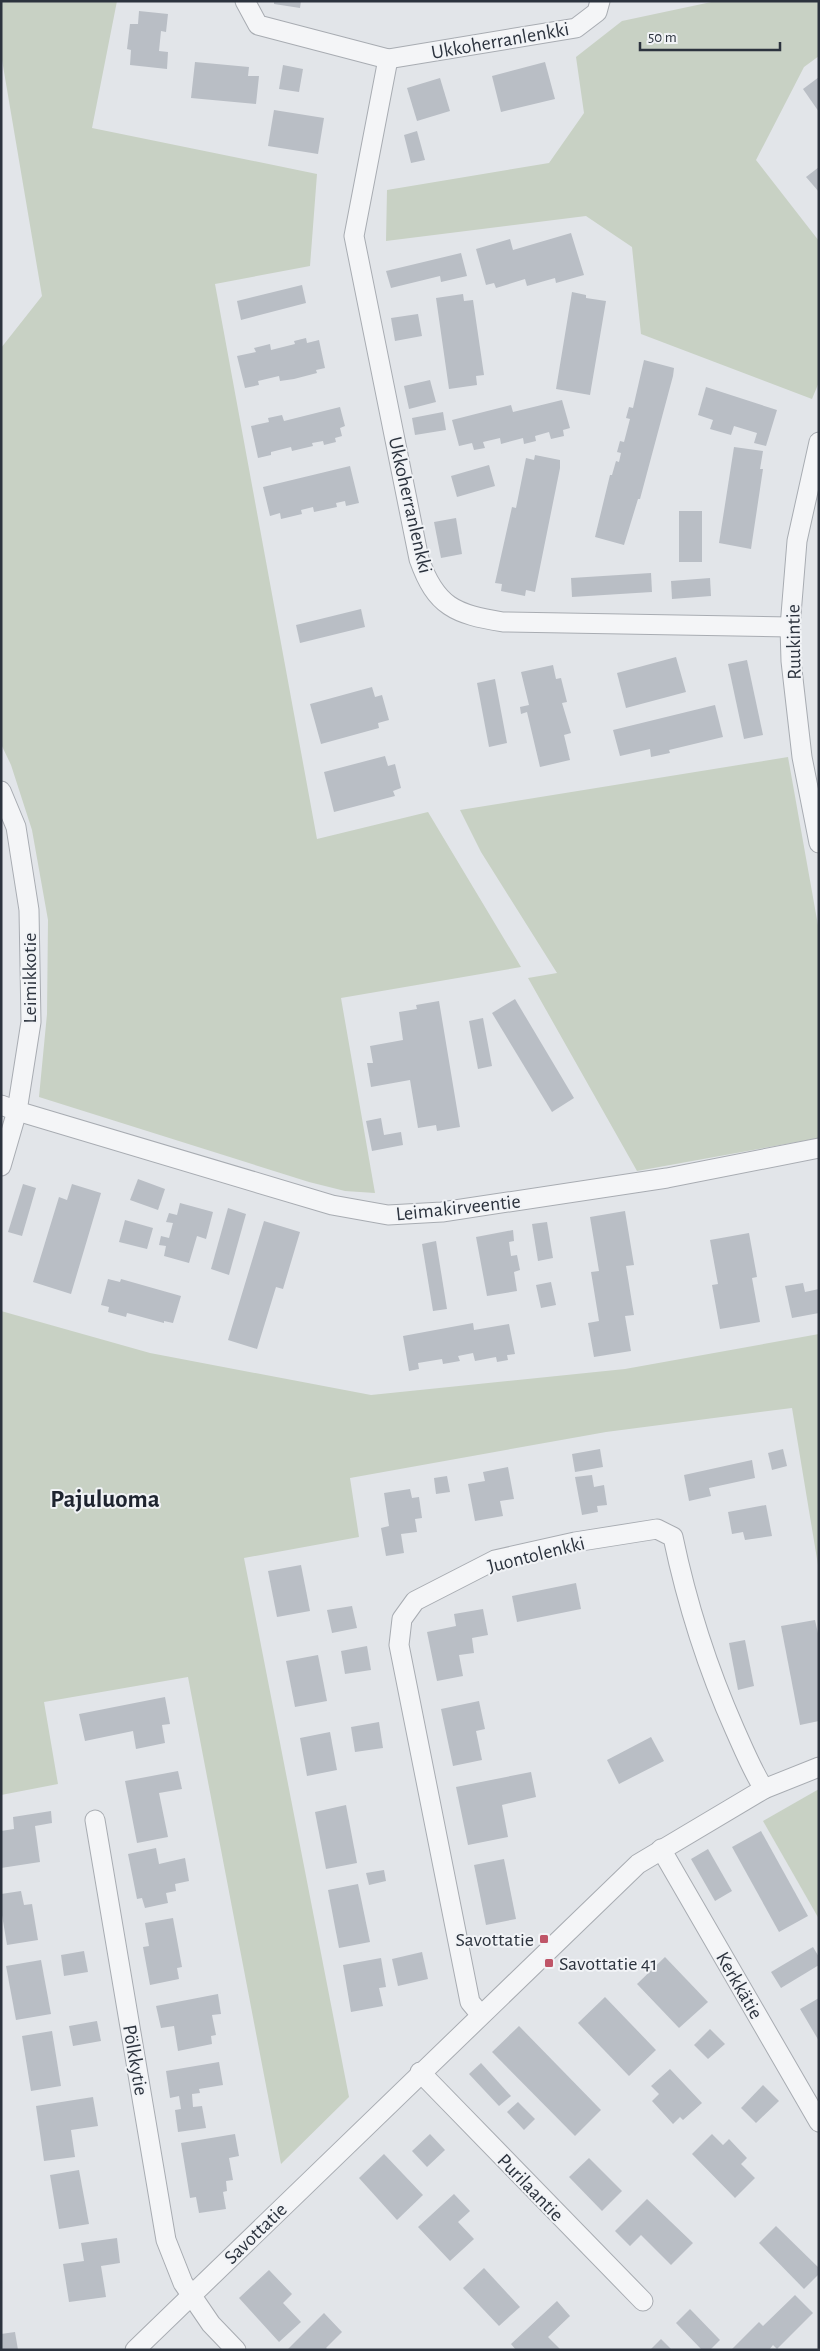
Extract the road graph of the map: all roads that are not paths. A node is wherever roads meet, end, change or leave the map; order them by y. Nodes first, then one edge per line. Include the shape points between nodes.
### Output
1 (245, 1) edge
2 (600, 1) edge
3 (388, 59) junction
4 (819, 442) edge
5 (790, 627) junction
6 (1, 791) edge
7 (8, 829) edge
8 (819, 843) edge
9 (9, 1108) edge
10 (819, 1148) edge
11 (1, 1166) edge
12 (819, 1767) edge
13 (764, 1788) junction
14 (95, 1820) dead end
15 (661, 1848) junction
16 (480, 2014) junction
17 (420, 2072) junction
18 (819, 2122) edge
19 (192, 2294) junction
20 (643, 2301) dead end
21 (135, 2350) edge
22 (236, 2350) edge

1 - 3 street, Ukkoherranlenkki via 258,25
2 - 3 street, Ukkoherranlenkki via 597,12 576,28
3 - 5 street, Ukkoherranlenkki via 354,236 419,559 426,580 442,600 456,610 472,617 504,622
4 - 5 street, Ruukintie via 797,540
5 - 8 street, Ruukintie via 802,757
6 - 7 street, Leimikkotie
7 - 9 street, Leimikkotie via 29,910 31,1022
9 - 10 street, Leimakirveentie via 332,1205 388,1215 442,1212 667,1178
9 - 11 street, Leimikkotie
12 - 13 street, Savottatie
13 - 15 street, Savottatie
13 - 16 street, Juontolenkki via 723,1702 701,1644 673,1537 657,1529 575,1542 495,1560 415,1601 402,1620 399,1645 470,2002
14 - 19 street, Pölkkytie via 166,2240 183,2283
15 - 16 street, Savottatie via 638,1864
15 - 18 street, Kerkkätie
16 - 17 street, Savottatie
17 - 19 street, Savottatie
17 - 20 street, Purilaantie
19 - 21 street, Savottatie
19 - 22 street, Pölkkytie via 212,2324

